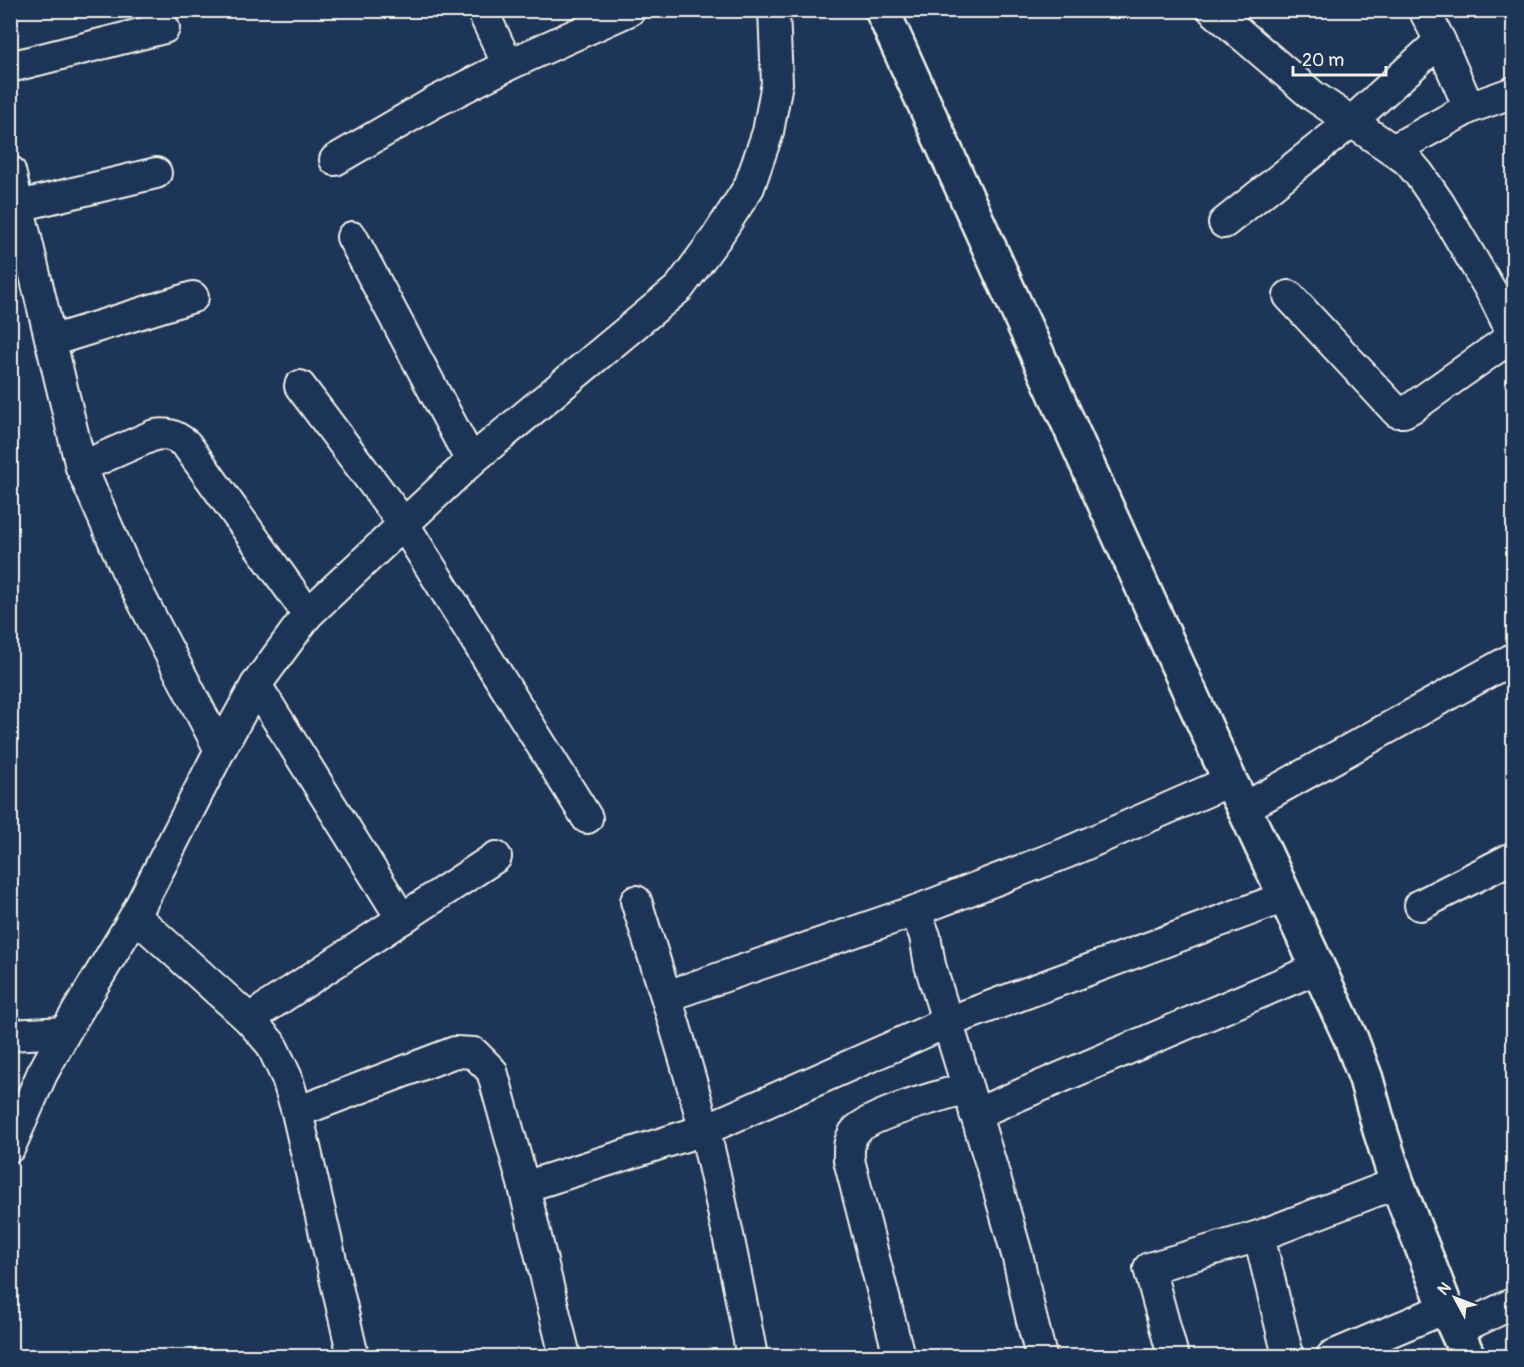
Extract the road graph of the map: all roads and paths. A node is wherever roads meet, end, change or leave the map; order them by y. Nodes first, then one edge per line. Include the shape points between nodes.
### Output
1 (482, 10) edge
2 (630, 10) edge
3 (774, 10) edge
4 (1213, 10) edge
5 (1424, 10) edge
6 (889, 13) edge
7 (164, 28) dead end
8 (1440, 41) junction
9 (508, 65) junction
10 (10, 67) edge
11 (1514, 92) edge
12 (1469, 108) junction
13 (1351, 122) junction
14 (1393, 150) junction
15 (335, 160) dead end
16 (10, 171) edge
17 (156, 173) dead end
18 (19, 206) junction
19 (1224, 223) dead end
20 (352, 237) dead end
21 (1504, 292) edge
22 (1289, 296) dead end
23 (193, 297) dead end
24 (1513, 337) edge
25 (51, 341) junction
26 (300, 386) dead end
27 (471, 461) junction
28 (81, 467) junction
29 (403, 523) junction
30 (308, 614) junction
31 (1514, 658) edge
32 (256, 685) junction
33 (220, 750) junction
34 (1237, 794) junction
35 (587, 818) dead end
36 (496, 857) dead end
37 (1514, 857) edge
38 (1285, 897) junction
39 (636, 901) dead end
40 (1420, 905) dead end
41 (915, 911) junction
42 (135, 916) junction
43 (402, 919) junction
44 (1317, 968) junction
45 (667, 996) junction
46 (249, 1019) junction
47 (948, 1022) junction
48 (64, 1032) junction
49 (10, 1035) edge
50 (971, 1101) junction
51 (297, 1112) junction
52 (704, 1130) junction
53 (10, 1147) edge
54 (1397, 1183) junction
55 (524, 1187) junction
56 (1259, 1236) junction
57 (1514, 1303) edge
58 (1457, 1332) edge
59 (353, 1356) edge
60 (565, 1356) edge
61 (752, 1356) edge
62 (899, 1356) edge
63 (1041, 1356) edge
64 (1173, 1356) edge
65 (1288, 1356) edge
66 (1332, 1356) edge

1 - 9 street
2 - 9 street
3 - 27 street via 777,83 768,132 749,187 716,238 679,288
4 - 13 street via 1312,95
5 - 8 street
6 - 34 street
7 - 10 street
8 - 12 street
8 - 13 street
9 - 15 street
11 - 12 street
12 - 14 street
13 - 14 street
13 - 19 street
14 - 21 street via 1419,174
16 - 18 street
17 - 18 street
18 - 25 street
20 - 27 street
21 - 24 street
22 - 24 street via 1397,412 1413,407
23 - 25 street
25 - 28 street
26 - 29 street
27 - 29 street
28 - 30 street via 154,435 175,435 186,444
28 - 33 street via 126,569
29 - 30 street
29 - 35 street
30 - 32 street
31 - 34 street
32 - 33 street
32 - 43 street
33 - 42 street
34 - 38 street
34 - 41 street
36 - 43 street
37 - 40 street
38 - 44 street
38 - 47 street
39 - 45 street
41 - 45 street
41 - 47 street
42 - 46 street
42 - 48 street
43 - 46 street
44 - 50 street
44 - 54 street via 1366,1079
45 - 52 street
46 - 51 street via 271,1044
47 - 50 street
47 - 52 street
48 - 49 street
48 - 53 street
50 - 62 street via 874,1118 856,1131 848,1145
50 - 63 street via 1018,1258
51 - 55 street via 455,1052 474,1053 492,1071
51 - 59 street
52 - 55 street
52 - 61 street
54 - 56 street
54 - 58 street
55 - 60 street
56 - 64 street via 1149,1268
56 - 65 street
57 - 58 street
58 - 66 street

